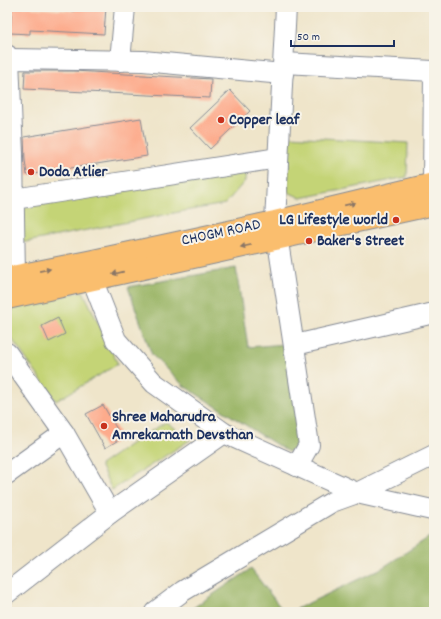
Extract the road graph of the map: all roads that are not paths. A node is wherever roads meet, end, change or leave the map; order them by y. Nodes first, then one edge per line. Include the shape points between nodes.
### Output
1 (125, 7) edge
2 (286, 7) edge
3 (8, 57) edge
4 (120, 61) junction
5 (283, 68) junction
6 (434, 71) edge
7 (10, 157) edge
8 (278, 158) junction
9 (434, 190) edge
10 (14, 199) junction
11 (276, 230) junction
12 (91, 270) junction
13 (11, 277) edge
14 (7, 298) edge
15 (434, 313) edge
16 (295, 345) junction
17 (7, 353) edge
18 (64, 432) junction
19 (224, 433) junction
20 (434, 455) edge
21 (297, 466) junction
22 (7, 474) edge
23 (357, 493) junction
24 (434, 509) edge
25 (110, 513) junction
26 (7, 592) edge
27 (155, 612) edge

1 - 4 street
2 - 5 street
3 - 4 street
3 - 7 street
4 - 5 street
5 - 6 street
5 - 8 street
6 - 9 street
7 - 10 street
8 - 10 street
8 - 11 street
9 - 11 main road, CHOGM ROAD
10 - 13 street
11 - 12 main road, CHOGM ROAD
11 - 16 street
13 -> 12 main road, CHOGM ROAD
12 - 14 main road, CHOGM ROAD
12 - 19 street via 116,340 154,382
15 - 16 street
16 - 21 street via 309,446
17 - 18 street
18 - 22 street
18 - 25 street
19 - 21 street
19 - 25 street
20 - 23 street
21 - 23 street
23 - 24 street
23 - 27 street via 332,502 183,591
25 - 26 street

